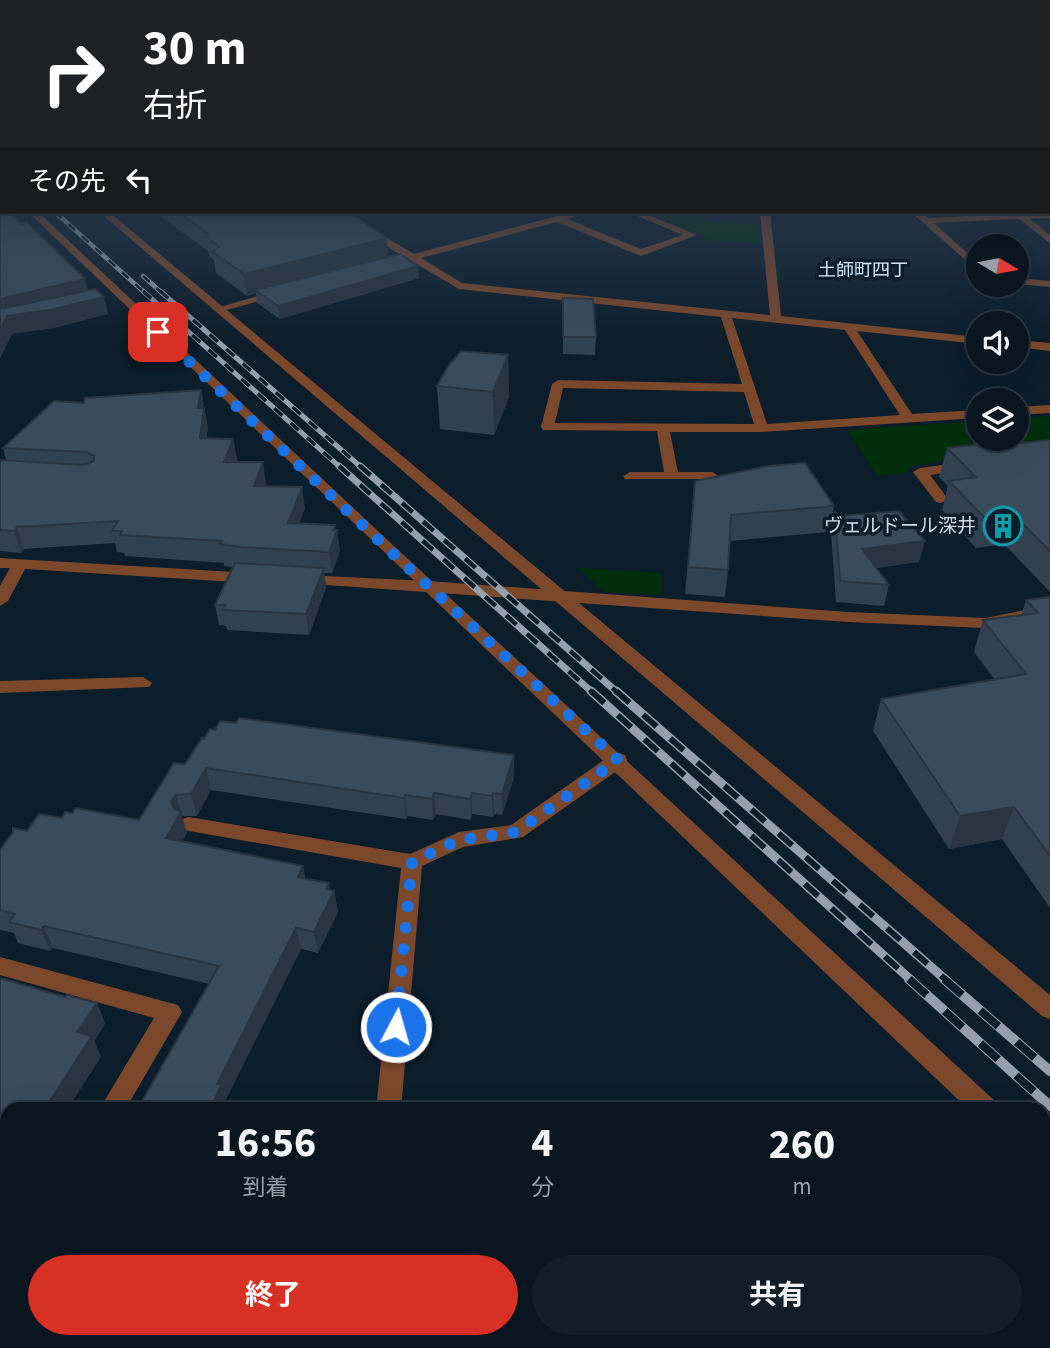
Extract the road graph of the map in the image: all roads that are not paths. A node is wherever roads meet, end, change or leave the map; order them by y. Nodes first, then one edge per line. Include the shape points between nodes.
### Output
1 (39, 218) edge
2 (111, 218) edge
3 (346, 218) edge
4 (561, 218) edge
5 (648, 218) edge
6 (766, 218) edge
7 (923, 218) edge
8 (985, 218) edge
9 (1023, 218) edge
10 (557, 219) junction
11 (926, 221) junction
12 (1050, 240) edge
13 (966, 257) edge
14 (409, 258) junction
15 (396, 261) edge
16 (1029, 282) edge
17 (1050, 284) edge
18 (290, 290) edge
19 (120, 295) junction
20 (100, 300) edge
21 (219, 309) junction
22 (726, 316) junction
23 (776, 321) junction
24 (849, 327) junction
25 (966, 339) edge
26 (1029, 345) edge
27 (1050, 347) edge
28 (749, 388) junction
29 (1050, 409) edge
30 (1029, 410) edge
31 (966, 415) edge
32 (908, 418) junction
33 (663, 428) junction
34 (762, 428) junction
35 (972, 465) edge
36 (672, 475) junction
37 (631, 476) dead end
38 (712, 476) edge
39 (941, 499) dead end
40 (0, 563) edge
41 (20, 564) junction
42 (429, 586) junction
43 (565, 598) junction
44 (0, 601) edge
45 (1050, 610) edge
46 (143, 683) dead end
47 (0, 687) edge
48 (618, 760) junction
49 (189, 824) dead end
50 (412, 862) junction
51 (0, 966) edge
52 (1050, 1009) edge
53 (116, 1102) edge
54 (389, 1102) edge
55 (980, 1102) edge

1 - 19 street
2 - 21 street
3 - 14 street
4 - 10 street
5 - 10 street via 692,235 641,253
6 - 23 street
7 - 11 street
8 - 11 street
9 - 12 street
10 - 14 street
11 - 13 street
14 - 15 street
14 - 22 street via 459,286
16 - 17 street
18 - 21 street
19 - 20 street
19 - 42 street
21 - 43 street
22 - 23 street
22 - 28 street
23 - 24 street
24 - 25 street
24 - 32 street
26 - 27 street
28 - 33 street via 558,384 548,428
28 - 34 street
29 - 30 street
31 - 32 street
32 - 34 street
33 - 34 street
33 - 36 street
35 - 39 street via 920,472
36 - 37 street
36 - 38 street
40 - 41 street
41 - 42 street
41 - 44 street
42 - 43 street
42 - 48 street
43 - 45 street via 985,623
43 - 52 street
46 - 47 street
48 - 50 street via 516,832 459,840
48 - 55 street
49 - 50 street
50 - 54 street
51 - 53 street via 170,1012

